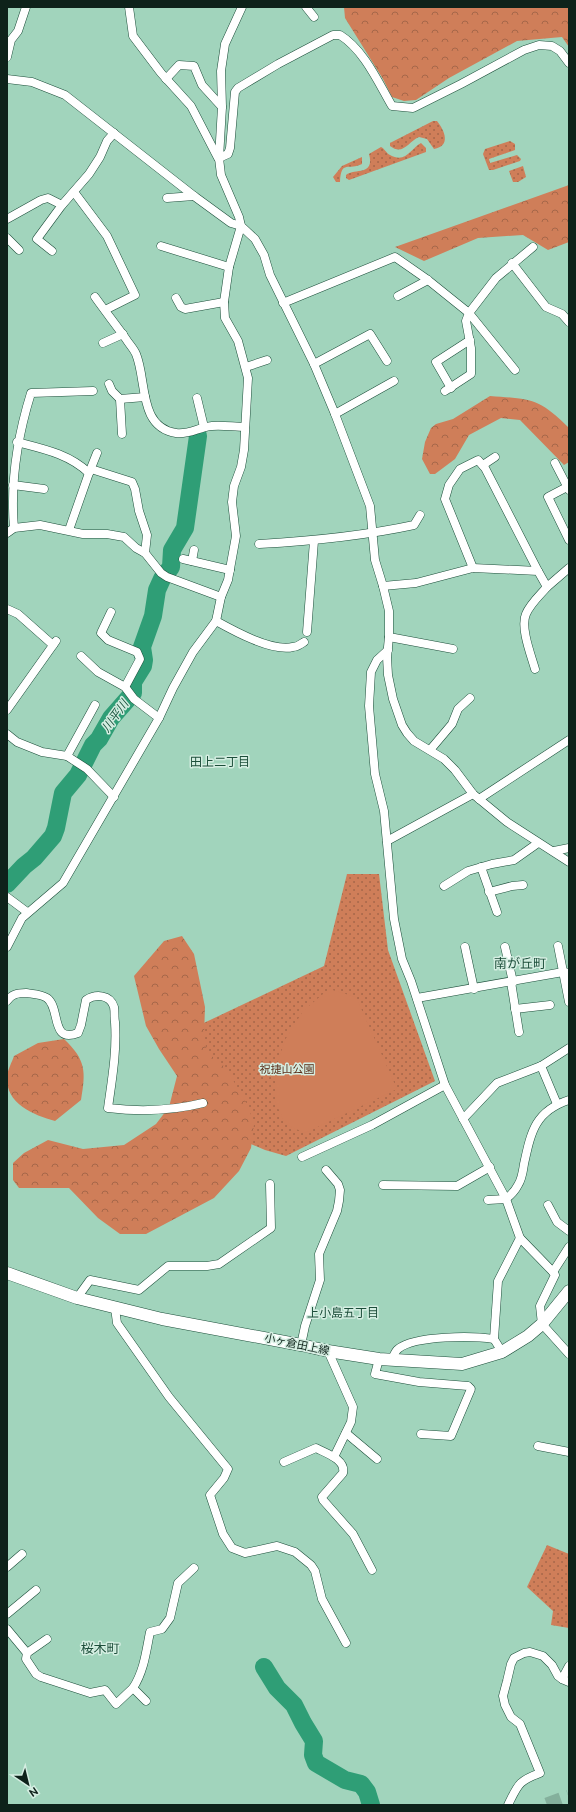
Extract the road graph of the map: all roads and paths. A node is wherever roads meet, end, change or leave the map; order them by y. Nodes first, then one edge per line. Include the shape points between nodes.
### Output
1 (26, 7) edge
2 (129, 7) edge
3 (242, 7) edge
4 (306, 7) edge
5 (314, 17) dead end
6 (7, 57) edge
7 (569, 63) edge
8 (7, 79) edge
9 (166, 79) junction
10 (222, 107) junction
11 (114, 133) junction
12 (219, 158) junction
13 (74, 192) junction
14 (194, 196) junction
15 (167, 198) dead end
16 (62, 205) junction
17 (7, 219) edge
18 (241, 226) junction
19 (7, 238) edge
20 (160, 246) dead end
21 (533, 247) dead end
22 (19, 250) dead end
23 (52, 251) dead end
24 (512, 264) junction
25 (229, 267) junction
26 (428, 280) junction
27 (398, 296) dead end
28 (95, 297) dead end
29 (176, 298) dead end
30 (224, 302) junction
31 (284, 303) junction
32 (105, 310) junction
33 (469, 313) junction
34 (569, 322) edge
35 (123, 334) junction
36 (470, 340) junction
37 (103, 343) dead end
38 (268, 360) dead end
39 (387, 361) dead end
40 (314, 364) junction
41 (246, 367) junction
42 (515, 370) dead end
43 (394, 381) dead end
44 (109, 384) dead end
45 (93, 391) dead end
46 (145, 397) junction
47 (197, 398) dead end
48 (120, 400) junction
49 (335, 414) junction
50 (204, 427) junction
51 (245, 427) junction
52 (122, 434) dead end
53 (18, 442) junction
54 (97, 453) dead end
55 (495, 457) dead end
56 (555, 463) dead end
57 (483, 466) junction
58 (90, 471) junction
59 (13, 485) junction
60 (568, 488) edge
61 (44, 489) dead end
62 (420, 515) dead end
63 (14, 528) junction
64 (69, 530) junction
65 (7, 533) edge
66 (372, 534) junction
67 (569, 540) edge
68 (314, 541) junction
69 (259, 544) dead end
70 (194, 550) dead end
71 (145, 553) junction
72 (183, 559) dead end
73 (192, 561) junction
74 (473, 568) junction
75 (569, 568) edge
76 (230, 570) junction
77 (538, 571) junction
78 (383, 586) junction
79 (547, 587) junction
80 (221, 597) junction
81 (7, 609) edge
82 (110, 612) dead end
83 (216, 621) junction
84 (307, 632) dead end
85 (389, 637) junction
86 (304, 642) dead end
87 (453, 649) dead end
88 (388, 650) junction
89 (81, 656) dead end
90 (535, 669) dead end
91 (129, 693) junction
92 (470, 698) dead end
93 (95, 706) dead end
94 (7, 710) edge
95 (159, 718) junction
96 (7, 734) edge
97 (569, 740) edge
98 (430, 750) junction
99 (67, 756) junction
100 (476, 796) junction
101 (114, 797) junction
102 (387, 840) junction
103 (538, 843) junction
104 (569, 848) edge
105 (554, 851) junction
106 (569, 862) edge
107 (481, 867) junction
108 (444, 886) dead end
109 (523, 886) dead end
110 (489, 892) junction
111 (7, 897) edge
112 (27, 912) junction
113 (497, 912) dead end
114 (558, 946) dead end
115 (7, 947) edge
116 (465, 947) dead end
117 (505, 947) dead end
118 (566, 973) edge
119 (512, 982) junction
120 (474, 989) junction
121 (417, 998) junction
122 (7, 1001) edge
123 (569, 1002) edge
124 (550, 1005) dead end
125 (515, 1009) junction
126 (519, 1032) dead end
127 (569, 1048) edge
128 (541, 1066) junction
129 (445, 1086) junction
130 (569, 1100) edge
131 (203, 1103) dead end
132 (557, 1104) junction
133 (463, 1119) junction
134 (302, 1157) dead end
135 (490, 1167) junction
136 (326, 1170) dead end
137 (270, 1184) dead end
138 (383, 1185) dead end
139 (506, 1199) junction
140 (488, 1200) dead end
141 (548, 1206) dead end
142 (569, 1230) edge
143 (520, 1238) junction
144 (569, 1247) edge
145 (553, 1272) junction
146 (7, 1273) edge
147 (569, 1291) edge
148 (77, 1298) junction
149 (115, 1308) junction
150 (542, 1324) junction
151 (494, 1339) junction
152 (301, 1344) junction
153 (328, 1351) junction
154 (502, 1352) junction
155 (569, 1354) edge
156 (379, 1359) junction
157 (392, 1359) junction
158 (346, 1433) junction
159 (421, 1434) dead end
160 (538, 1446) dead end
161 (569, 1452) edge
162 (334, 1457) junction
163 (377, 1459) dead end
164 (284, 1462) dead end
165 (22, 1554) dead end
166 (7, 1567) edge
167 (194, 1568) dead end
168 (372, 1570) dead end
169 (36, 1590) dead end
170 (7, 1614) edge
171 (7, 1629) edge
172 (47, 1639) dead end
173 (346, 1643) dead end
174 (27, 1653) junction
175 (569, 1666) edge
176 (566, 1681) edge
177 (133, 1688) junction
178 (146, 1701) dead end
179 (508, 1805) edge

1 - 6 street via 18,31 11,40
2 - 9 street via 133,36
3 - 10 street via 225,44
4 - 5 street
7 - 12 street via 560,51 552,46 538,44 413,108 392,106 353,46 340,35 333,35 238,88 235,92 230,148 228,154
8 - 11 street via 32,82 65,95
9 - 10 street via 178,65 194,66 202,85
9 - 12 street via 191,106
10 - 12 street
11 - 13 street
11 - 14 street
12 - 18 street via 221,175
13 - 16 street
13 - 32 street via 107,236 135,295
14 - 15 street
14 - 18 street via 231,223
16 - 17 street via 48,198
16 - 23 street via 38,239
18 - 25 street
18 - 31 street via 260,246 270,275
19 - 22 street
20 - 25 street
21 - 24 street
24 - 33 street via 496,278
24 - 34 street via 546,307 562,314
25 - 30 street
26 - 27 street
26 - 31 street via 395,257
26 - 33 street
28 - 32 street
29 - 30 street via 185,309
30 - 41 street via 225,318 238,341
31 - 40 street
32 - 35 street
33 - 36 street via 466,321
33 - 42 street
35 - 37 street
35 - 46 street via 136,353 142,372
36 - 36 street via 472,374 448,390 436,362
38 - 41 street
39 - 40 street via 370,334
40 - 49 street
41 - 51 street via 248,378
43 - 49 street
44 - 48 street
45 - 53 street via 31,393
46 - 48 street
46 - 50 street via 149,413 167,430 190,433
47 - 50 street
48 - 52 street
49 - 66 street via 370,506
50 - 51 street
51 - 76 street via 244,450 232,502 236,536
53 - 58 street via 57,452
53 - 59 street
54 - 58 street
55 - 57 street
56 - 60 street
57 - 74 street via 478,460 460,469 449,485 445,499
57 - 77 street
58 - 64 street
58 - 71 street via 132,482 147,535
59 - 61 street
59 - 63 street
60 - 67 street via 548,497
62 - 66 street via 414,525
63 - 64 street via 40,525
63 - 65 street
64 - 71 street via 83,534 124,537
66 - 68 street
66 - 78 street via 375,560
68 - 69 street
68 - 84 street
70 - 73 street
71 - 80 street via 164,575
72 - 73 street
73 - 76 street
74 - 77 street
74 - 78 street via 416,583
75 - 79 street
76 - 80 street
77 - 79 street
78 - 85 street via 389,611
79 - 90 street via 524,619
80 - 83 street
81 - 94 street via 18,614 54,643
82 - 91 street via 101,633 108,640 137,652 140,659
83 - 86 street via 266,644 292,648
83 - 95 street via 193,652
85 - 87 street
85 - 88 street
88 - 98 street via 388,675 402,725 414,741
88 - 102 street via 377,660 371,672 369,706 375,774 384,811
89 - 91 street via 98,672
91 - 95 street
92 - 98 street via 458,709 452,724
93 - 99 street
95 - 101 street
96 - 99 street via 17,742 42,752
97 - 100 street
98 - 100 street via 455,770
99 - 101 street via 87,769
100 - 102 street
100 - 103 street
101 - 112 street via 63,883
102 - 121 street via 397,941
103 - 105 street
103 - 107 street via 514,860
104 - 105 street
105 - 106 street
107 - 108 street via 468,871
107 - 110 street
109 - 110 street
110 - 113 street
111 - 112 street
112 - 115 street
114 - 118 street
116 - 120 street
117 - 119 street
118 - 119 street
118 - 123 street
119 - 120 street
119 - 125 street
120 - 121 street
121 - 129 street
122 - 131 street via 16,994 44,996 50,1001 59,1030 64,1035 72,1036 78,1033 86,1000 103,996 114,1007 116,1042 108,1108 134,1111 180,1109
124 - 125 street
125 - 126 street
127 - 128 street
128 - 132 street
128 - 133 street via 497,1083
129 - 133 street
129 - 134 street via 372,1125
130 - 132 street
132 - 139 street via 540,1117 533,1128 520,1183
133 - 135 street
135 - 138 street via 457,1186
135 - 139 street
136 - 152 street via 338,1184 339,1201 319,1254 320,1280
137 - 148 street via 271,1228 219,1264 168,1266 139,1290 90,1280
139 - 140 street
139 - 143 street
141 - 142 street via 557,1222
143 - 145 street
143 - 151 street via 498,1281
144 - 145 street
145 - 150 street via 555,1275 540,1306
146 - 148 main road, 小ヶ倉田上線
147 - 150 main road, 小ヶ倉田上線
148 - 149 main road, 小ヶ倉田上線
149 - 152 main road, 小ヶ倉田上線
149 - 173 street via 117,1323 169,1397 228,1469 210,1495 223,1534 232,1548 245,1553 277,1546 302,1556 315,1571 322,1599
150 - 154 main road, 小ヶ倉田上線
150 - 155 street
151 - 154 street
151 - 157 street via 476,1336 437,1338 410,1343 398,1349
152 - 153 main road, 小ヶ倉田上線
153 - 156 main road, 小ヶ倉田上線
153 - 158 street via 353,1407
154 - 157 main road, 小ヶ倉田上線 via 462,1364
156 - 157 main road, 小ヶ倉田上線
156 - 159 street via 375,1374 419,1382 468,1386 471,1389 451,1436
158 - 162 street
158 - 163 street
160 - 161 street
162 - 164 street via 316,1448
162 - 168 street via 341,1462 343,1473 322,1497 323,1500 353,1534
165 - 166 street
167 - 177 street via 178,1583 170,1618 162,1629 150,1632 143,1667
169 - 170 street
171 - 174 street
172 - 174 street
174 - 177 street via 26,1659 41,1677 90,1693 106,1690 116,1704
175 - 176 street
176 - 179 street via 558,1676 543,1656 535,1653 518,1655 511,1664 503,1696 512,1717 520,1724 540,1773 520,1782
177 - 178 street

